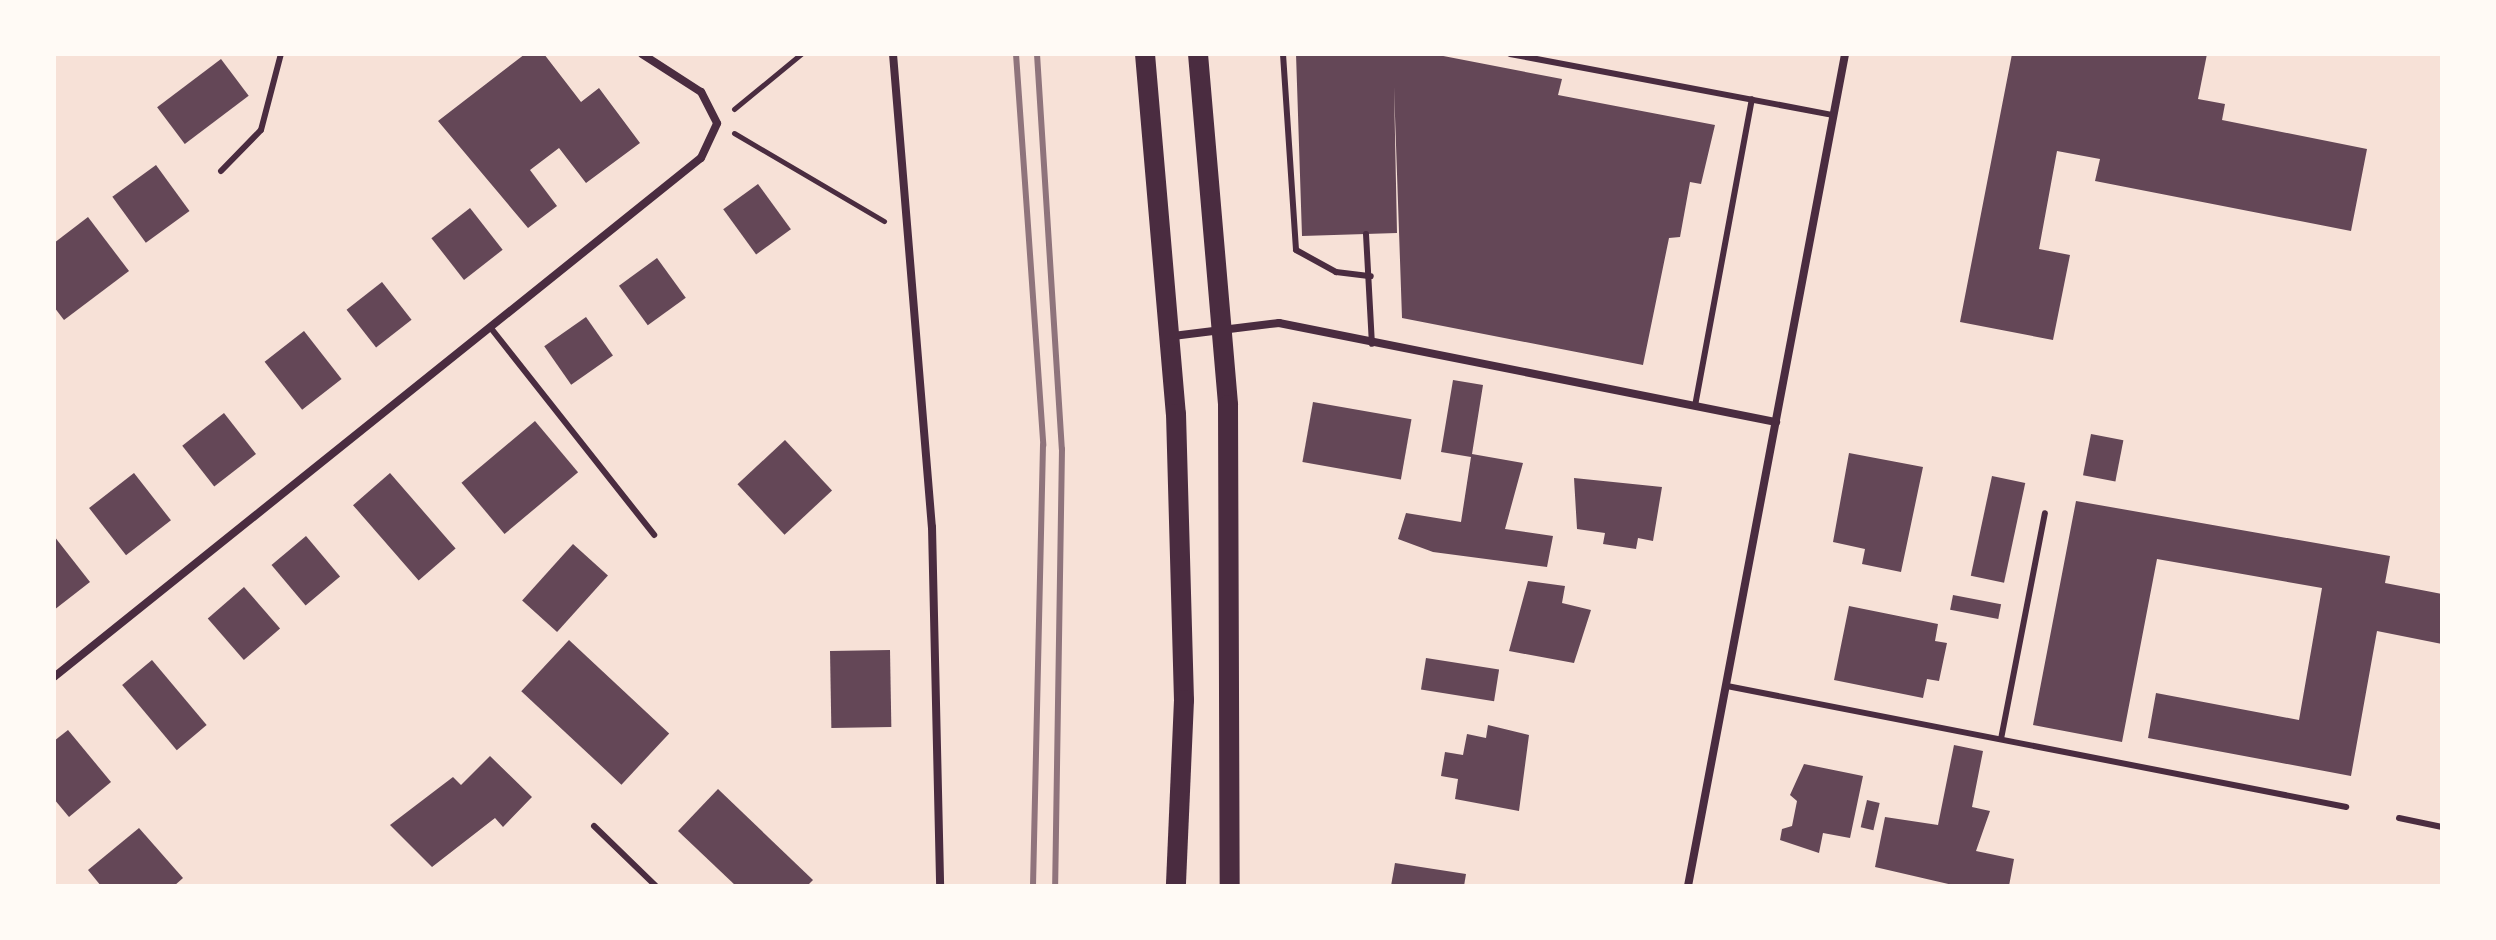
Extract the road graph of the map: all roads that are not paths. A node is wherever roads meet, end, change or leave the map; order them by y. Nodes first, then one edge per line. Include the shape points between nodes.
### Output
1 (281, 54) edge
2 (642, 54) edge
3 (893, 54) edge
4 (1145, 54) edge
5 (1198, 54) edge
6 (1283, 54) edge
7 (1510, 54) edge
8 (1845, 54) edge
9 (1752, 99) junction
10 (1833, 115) junction
11 (221, 171) dead end
12 (1366, 234) dead end
13 (1371, 276) junction
14 (490, 327) junction
15 (1224, 333) junction
16 (1173, 336) junction
17 (1372, 344) junction
18 (1695, 406) junction
19 (1776, 422) junction
20 (2045, 513) dead end
21 (654, 535) dead end
22 (54, 677) edge
23 (1727, 686) junction
24 (2001, 739) junction
25 (2346, 807) dead end
26 (2399, 818) dead end
27 (594, 826) dead end
28 (2442, 827) edge
29 (656, 886) edge
30 (940, 886) edge
31 (1176, 886) edge
32 (1230, 886) edge
33 (1688, 886) edge

1 - 11 lane via 261,130
2 - 14 street via 701,92 717,123 701,158
3 - 30 street via 932,527
4 - 16 main road
5 - 15 main road
6 - 13 lane via 1296,250 1336,272
7 - 9 lane
8 - 10 street
9 - 10 lane
9 - 18 lane
10 - 19 street
12 - 13 lane
13 - 17 lane
14 - 21 lane
14 - 22 street
15 - 16 street
15 - 17 street via 1279,323
15 - 32 main road
16 - 31 main road via 1184,700
17 - 18 street
18 - 19 street
19 - 23 street
20 - 24 lane
23 - 24 lane
23 - 33 street
24 - 25 lane
26 - 28 lane
27 - 29 lane

